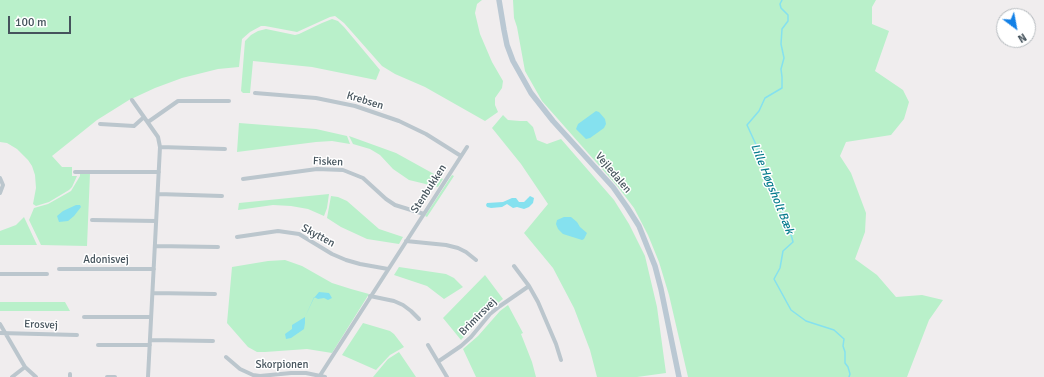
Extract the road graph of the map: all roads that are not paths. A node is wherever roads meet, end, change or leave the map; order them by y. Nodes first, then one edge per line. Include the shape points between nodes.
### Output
1 (499, 0) edge
2 (255, 93) dead end
3 (132, 100) dead end
4 (229, 101) dead end
5 (144, 117) junction
6 (148, 122) junction
7 (100, 124) dead end
8 (160, 147) junction
9 (467, 147) dead end
10 (225, 149) dead end
11 (461, 156) junction
12 (75, 172) dead end
13 (159, 172) junction
14 (0, 178) edge
15 (243, 179) dead end
16 (0, 193) edge
17 (158, 194) junction
18 (222, 196) dead end
19 (424, 214) junction
20 (92, 220) dead end
21 (156, 221) junction
22 (238, 237) dead end
23 (406, 241) junction
24 (155, 246) junction
25 (218, 247) dead end
26 (476, 260) dead end
27 (514, 266) dead end
28 (154, 269) junction
29 (388, 269) junction
30 (59, 270) dead end
31 (0, 274) edge
32 (47, 274) dead end
33 (530, 286) junction
34 (153, 293) junction
35 (215, 294) dead end
36 (370, 296) junction
37 (84, 317) dead end
38 (151, 317) junction
39 (419, 319) dead end
40 (0, 324) edge
41 (2, 333) edge
42 (77, 335) dead end
43 (213, 341) dead end
44 (150, 342) junction
45 (98, 345) dead end
46 (428, 345) dead end
47 (226, 357) dead end
48 (561, 360) dead end
49 (439, 361) junction
50 (25, 366) junction
51 (319, 376) edge
52 (12, 377) edge
53 (36, 377) edge
54 (107, 377) edge
55 (115, 377) edge
56 (148, 377) edge
57 (325, 377) edge
58 (447, 377) edge
59 (672, 377) edge
60 (679, 377) edge

1 - 60 street, Vejledalen via 507,45 531,93 613,187 639,226 655,266
2 - 11 street, Krebsen via 316,98 355,106 399,121
3 - 5 street
4 - 6 street via 178,101
5 - 6 street
5 - 7 street via 134,126
6 - 8 street via 158,137
8 - 10 street
8 - 13 street
9 - 11 street, Stenbukken
11 - 19 street, Stenbukken
12 - 13 street
13 - 17 street
14 - 16 street via 3,185
15 - 19 street, Fisken via 317,169 343,170 363,178 395,205
17 - 18 street
17 - 21 street
19 - 23 street, Stenbukken
20 - 21 street
21 - 24 street
22 - 29 street, Skytten via 278,231 294,233 346,260
23 - 26 street via 458,248
23 - 29 street, Stenbukken
24 - 25 street
24 - 28 street
27 - 33 street
28 - 30 street, Adonisvej
28 - 34 street
29 - 36 street, Stenbukken
31 - 32 street
33 - 48 street via 547,320
33 - 49 street, Brimirsvej via 490,314 471,337
34 - 35 street
34 - 38 street
36 - 39 street via 403,305
36 - 51 street, Stenbukken
37 - 38 street
38 - 44 street
40 - 41 street
41 - 42 street, Erosvej
41 - 50 street
43 - 44 street
44 - 45 street
44 - 56 street
46 - 49 street
47 - 51 street, Skorpionen via 240,369 253,375 306,373
49 - 58 street
50 - 52 street
50 - 53 street
51 - 57 street
54 - 55 street
59 - 60 street

